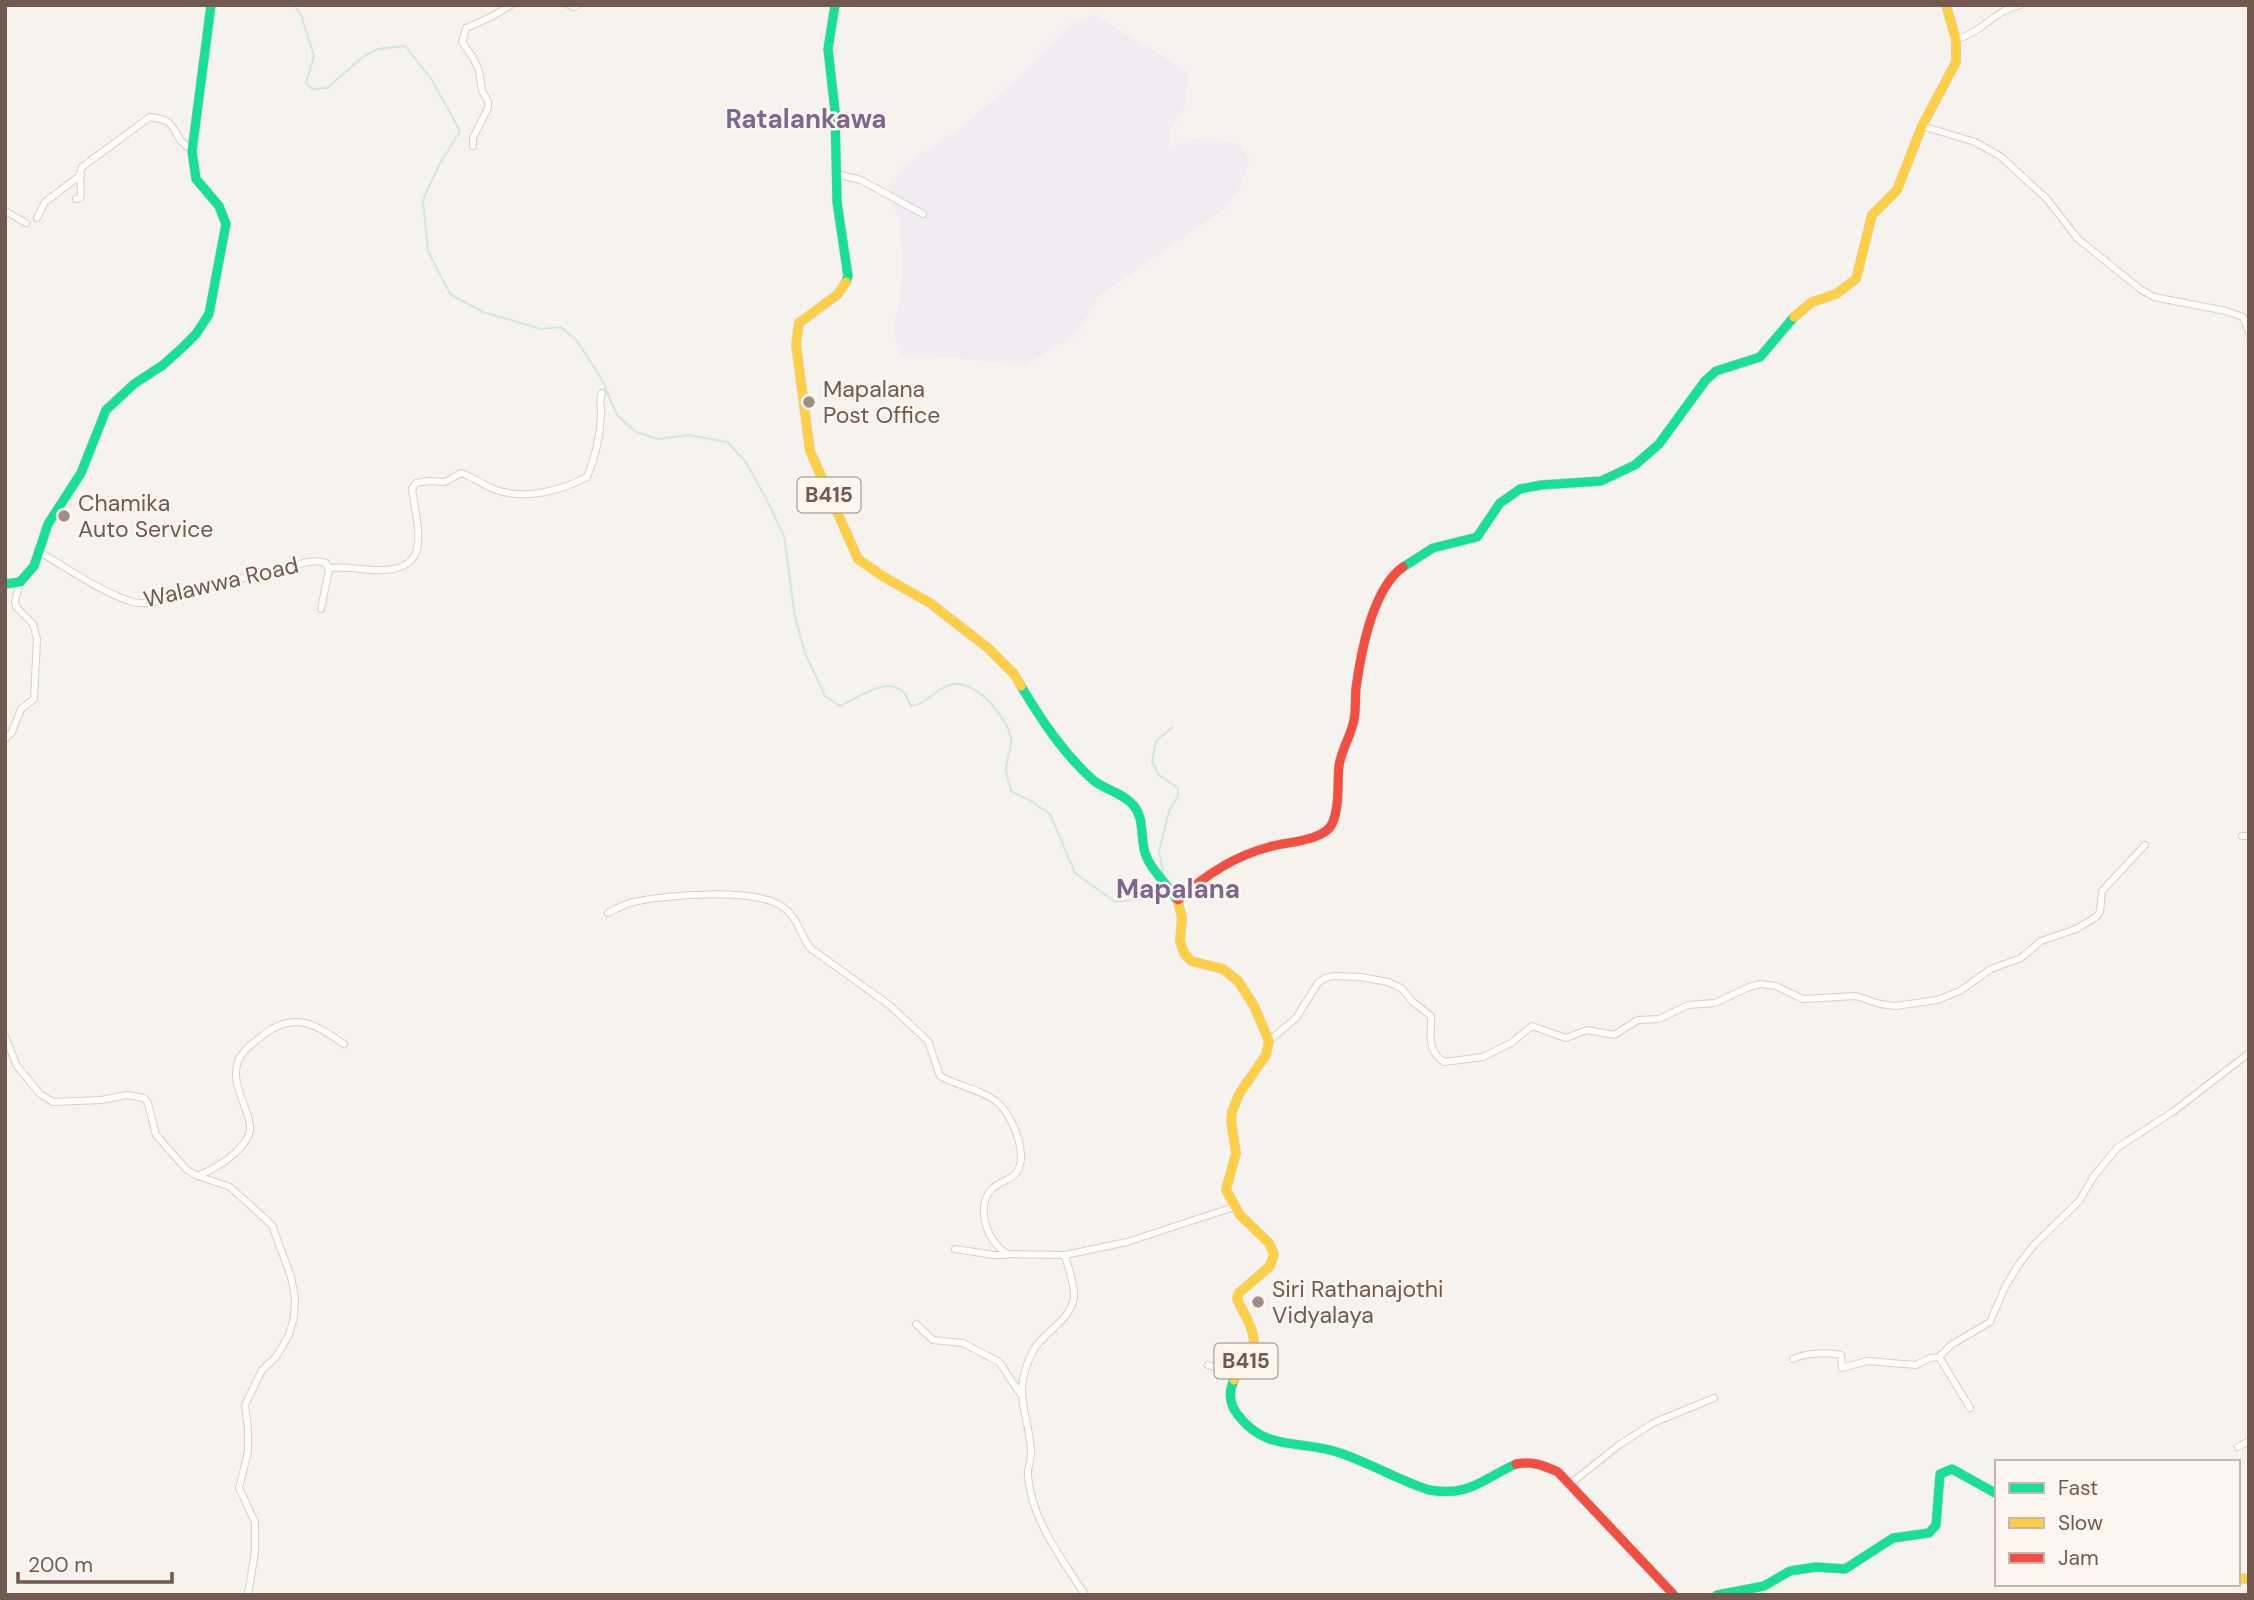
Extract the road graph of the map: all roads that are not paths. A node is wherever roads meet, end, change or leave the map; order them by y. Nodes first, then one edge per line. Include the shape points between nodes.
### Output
1 (211, 5) edge
2 (511, 5) edge
3 (569, 5) edge
4 (579, 5) edge
5 (835, 5) edge
6 (1946, 5) edge
7 (2020, 5) edge
8 (1957, 39) junction
9 (1922, 126) junction
10 (473, 146) dead end
11 (192, 150) junction
12 (836, 174) junction
13 (81, 175) junction
14 (76, 199) dead end
15 (5, 211) edge
16 (923, 215) dead end
17 (37, 218) dead end
18 (26, 223) dead end
19 (2249, 310) edge
20 (2243, 317) junction
21 (2249, 333) edge
22 (602, 393) dead end
23 (38, 551) junction
24 (328, 568) junction
25 (20, 582) junction
26 (5, 584) edge
27 (321, 609) dead end
28 (5, 739) edge
29 (2145, 845) dead end
30 (1178, 900) junction
31 (608, 913) dead end
32 (5, 1036) edge
33 (1269, 1041) junction
34 (344, 1044) dead end
35 (2249, 1053) edge
36 (198, 1177) junction
37 (1234, 1207) junction
38 (955, 1249) dead end
39 (1008, 1254) junction
40 (1065, 1255) junction
41 (916, 1324) dead end
42 (1939, 1357) junction
43 (1793, 1359) dead end
44 (1208, 1365) dead end
45 (1236, 1374) junction
46 (1020, 1394) junction
47 (1714, 1398) dead end
48 (1969, 1408) dead end
49 (2249, 1441) edge
50 (2238, 1447) dead end
51 (1570, 1484) junction
52 (1995, 1493) edge
53 (248, 1595) edge
54 (1085, 1595) edge
55 (1674, 1595) edge
56 (1717, 1595) edge

1 - 11 main road
2 - 10 street via 466,28 462,36 488,101
3 - 4 street
5 - 12 main road, B415 via 828,50
6 - 8 main road
7 - 8 street via 2007,8
8 - 9 main road via 1956,62
9 - 20 street via 1975,142 2000,156 2047,199 2077,238 2140,289 2154,297
9 - 30 main road via 1903,179 1872,215 1856,279 1848,288 1800,310 1760,356 1711,375 1669,432 1637,463 1594,483 1556,484 1510,494 1477,537 1433,548 1396,572 1374,606 1356,689 1354,722 1339,764 1332,825 1312,838 1268,847 1222,866
11 - 13 street via 177,138 167,121 150,117 82,167
11 - 23 main road via 195,180 218,202 226,224 209,314 183,347 106,410 81,473 48,524
12 - 16 street via 860,180
12 - 30 main road, B415 via 848,276 838,294 799,323 796,344 810,451 839,520 858,559 930,603 988,648 1014,674 1045,725 1080,768 1135,807 1146,857
13 - 14 street via 82,193
13 - 17 street via 46,202
15 - 18 street
19 - 20 street
20 - 21 street
22 - 24 street via 599,438 587,477 547,492 514,494 461,473 445,482 416,483 412,489 419,538 409,564 392,570
23 - 24 street, Walawwa Road via 108,590 144,603 318,560
23 - 25 main road via 34,566
24 - 27 street, Walawwa Road
25 - 26 main road
25 - 28 street via 16,607 33,624 37,639 34,699 22,709
29 - 33 street via 2102,891 2096,917 2040,941 2021,958 1991,969 1960,991 1937,1000 1896,1006 1856,996 1803,999 1761,984 1714,1003 1688,1005 1659,1019 1638,1020 1614,1035 1587,1030 1566,1038 1532,1026 1483,1058 1444,1062 1429,1037 1431,1016 1401,988 1361,977 1334,976 1318,984 1296,1018
30 - 33 main road, B415 via 1184,953 1191,961 1223,969 1238,981
31 - 39 street via 631,902 708,894 741,895 781,905 793,916 810,948 888,1004 928,1041 940,1076 985,1095 1006,1111 1021,1146 1020,1165 1015,1175 993,1188 984,1212 988,1234
32 - 36 street via 17,1066 40,1094 53,1102 127,1095 144,1098 156,1135
33 - 37 main road via 1266,1055 1232,1112 1236,1153 1226,1190
34 - 36 street via 317,1026 299,1021 272,1028 256,1040 241,1055 237,1069 241,1102 251,1124 248,1136 226,1160
35 - 42 street via 2117,1148 2079,1201 2019,1264 1990,1322
36 - 53 street via 230,1187 272,1225 295,1297 289,1335 262,1370 245,1405 248,1452 239,1488 255,1522
37 - 40 street via 1157,1234
37 - 45 main road, B415 via 1268,1241 1274,1255 1262,1274 1238,1294 1254,1347
38 - 39 street
39 - 40 street
40 - 46 street via 1074,1298 1063,1318 1033,1351
41 - 46 street via 933,1340 963,1343 999,1362
42 - 43 street via 1916,1365 1867,1361 1842,1368 1841,1355 1828,1351
42 - 48 street
44 - 45 street
45 - 51 main road, B415 via 1230,1388 1234,1409 1252,1431 1271,1441 1329,1448 1438,1493 1461,1492 1512,1464 1527,1462 1550,1468
46 - 54 street via 1031,1449 1027,1472 1034,1510
47 - 51 street via 1653,1423
49 - 50 street
51 - 55 main road, B415
52 - 56 main road via 1952,1469 1940,1474 1936,1525 1929,1533 1893,1538 1845,1569 1790,1571 1764,1586

